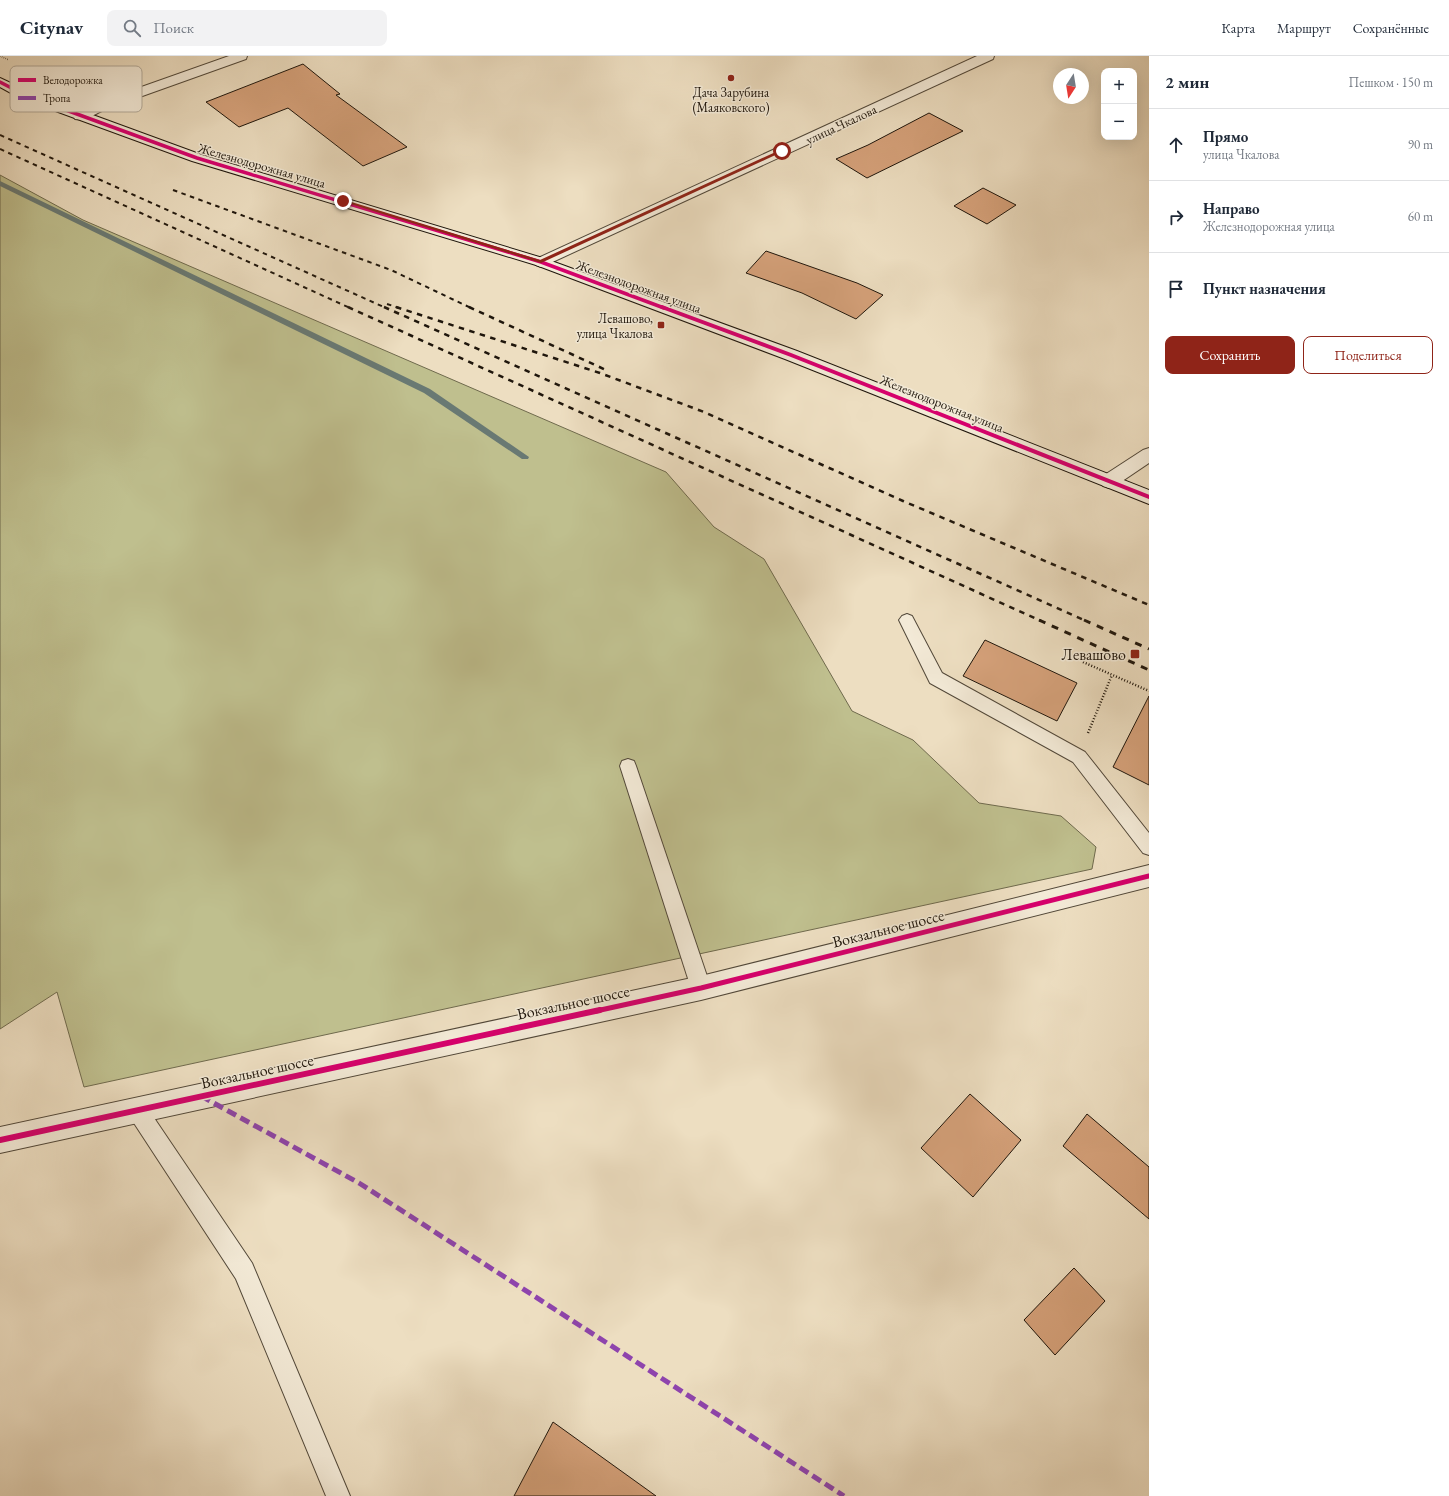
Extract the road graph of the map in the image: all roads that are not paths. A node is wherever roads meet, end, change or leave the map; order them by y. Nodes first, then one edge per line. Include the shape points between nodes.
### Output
1 (241, 56) edge
2 (988, 56) edge
3 (0, 82) edge
4 (10, 87) edge
5 (142, 91) edge
6 (70, 112) edge
7 (88, 112) edge
8 (80, 116) junction
9 (541, 262) junction
10 (1149, 454) edge
11 (1109, 481) junction
12 (1149, 497) edge
13 (907, 620) dead end
14 (628, 766) dead end
15 (1149, 847) edge
16 (1149, 876) edge
17 (701, 988) junction
18 (137, 1110) junction
19 (0, 1140) edge
20 (338, 1496) edge

1 - 5 street
2 - 9 street, улица Чкалова
3 - 4 street, Железнодорожная улица
6 - 8 street, Железнодорожная улица
7 - 8 street
8 - 9 street, Железнодорожная улица via 197,158
9 - 11 street, Железнодорожная улица via 784,352
10 - 11 street
11 - 12 street, Железнодорожная улица
13 - 15 lane via 936,678 1078,757
14 - 17 lane
16 - 17 street, Вокзальное шоссе
17 - 18 street, Вокзальное шоссе
18 - 19 street, Вокзальное шоссе
18 - 20 lane via 244,1271

